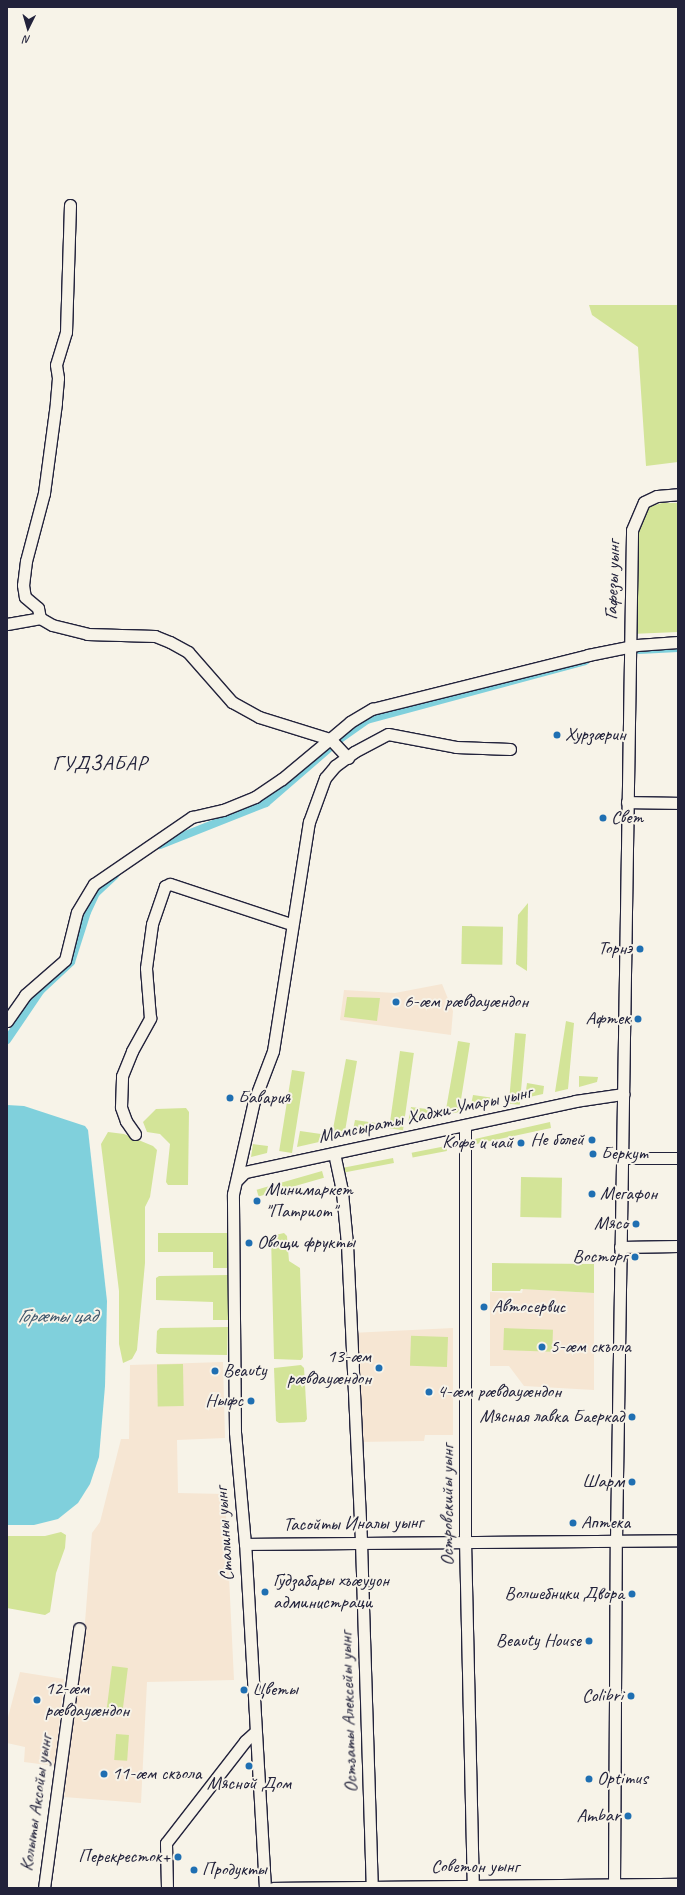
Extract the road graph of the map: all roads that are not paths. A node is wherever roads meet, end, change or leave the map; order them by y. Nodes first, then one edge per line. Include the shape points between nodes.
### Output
1 (70, 205) dead end
2 (678, 494) edge
3 (40, 618) junction
4 (7, 624) edge
5 (678, 642) edge
6 (629, 648) junction
7 (331, 740) junction
8 (510, 749) dead end
9 (346, 756) junction
10 (627, 802) junction
11 (678, 803) edge
12 (291, 924) junction
13 (7, 1021) edge
14 (623, 1094) junction
15 (465, 1125) junction
16 (135, 1134) dead end
17 (334, 1153) junction
18 (622, 1158) junction
19 (678, 1158) edge
20 (238, 1179) junction
21 (678, 1246) edge
22 (620, 1247) junction
23 (465, 1540) junction
24 (678, 1540) edge
25 (616, 1541) junction
26 (361, 1542) junction
27 (245, 1544) junction
28 (79, 1628) dead end
29 (256, 1732) junction
30 (678, 1884) edge
31 (372, 1886) junction
32 (473, 1886) edge
33 (614, 1887) edge
34 (44, 1888) edge
35 (167, 1888) edge
36 (265, 1888) edge
37 (273, 1888) edge

1 - 3 street via 66,332 56,365 56,403 44,493 31,537 23,585 25,597 38,608
2 - 6 street, Гафезы уынг via 657,496 644,502 632,530
3 - 4 street
3 - 7 street via 52,625 87,634 155,636 170,642 188,652 232,702 259,717
5 - 6 street, Гафезы уынг
6 - 7 street via 450,688 372,709 350,722
6 - 10 street
7 - 9 street
7 - 13 street via 255,797 223,810 192,817 94,884 77,912 65,960 25,995
8 - 9 street, Сталины уынг via 433,744 388,734
9 - 12 street, Сталины уынг via 325,778 309,822
10 - 11 street
10 - 14 street
12 - 16 street via 170,884 165,886 152,924 146,968 150,1018 127,1061 122,1076 121,1107 126,1121
12 - 20 street, Сталины уынг via 285,981 273,1051 254,1101
14 - 15 street, Мамсыраты Хаджи-Умары уынг
14 - 18 street
15 - 17 street, Мамсыраты Хаджи-Умары уынг
15 - 23 street, Островскийы уынг
17 - 20 street, Мамсыраты Хаджи-Умары уынг via 245,1172
17 - 26 street, Остъаты Алексейы уынг via 342,1192 347,1244
18 - 19 street
18 - 22 street
20 - 27 street, Сталины уынг via 233,1194 235,1432
21 - 22 street
22 - 25 street
23 - 25 street, Тасойты Иналы уынг
23 - 26 street, Тасойты Иналы уынг
23 - 32 street, Островскийы уынг
24 - 25 street, Тасойты Иналы уынг
25 - 33 street
26 - 27 street, Тасойты Иналы уынг
26 - 31 street, Остъаты Алексейы уынг
27 - 29 street, Сталины уынг
28 - 34 street, Колыты Аксойы уынг
29 - 35 street via 245,1741 166,1843
29 - 36 street, Сталины уынг
30 - 33 street, Советон уынг
31 - 32 street, Советон уынг
31 - 37 street, Советон уынг
32 - 33 street, Советон уынг

